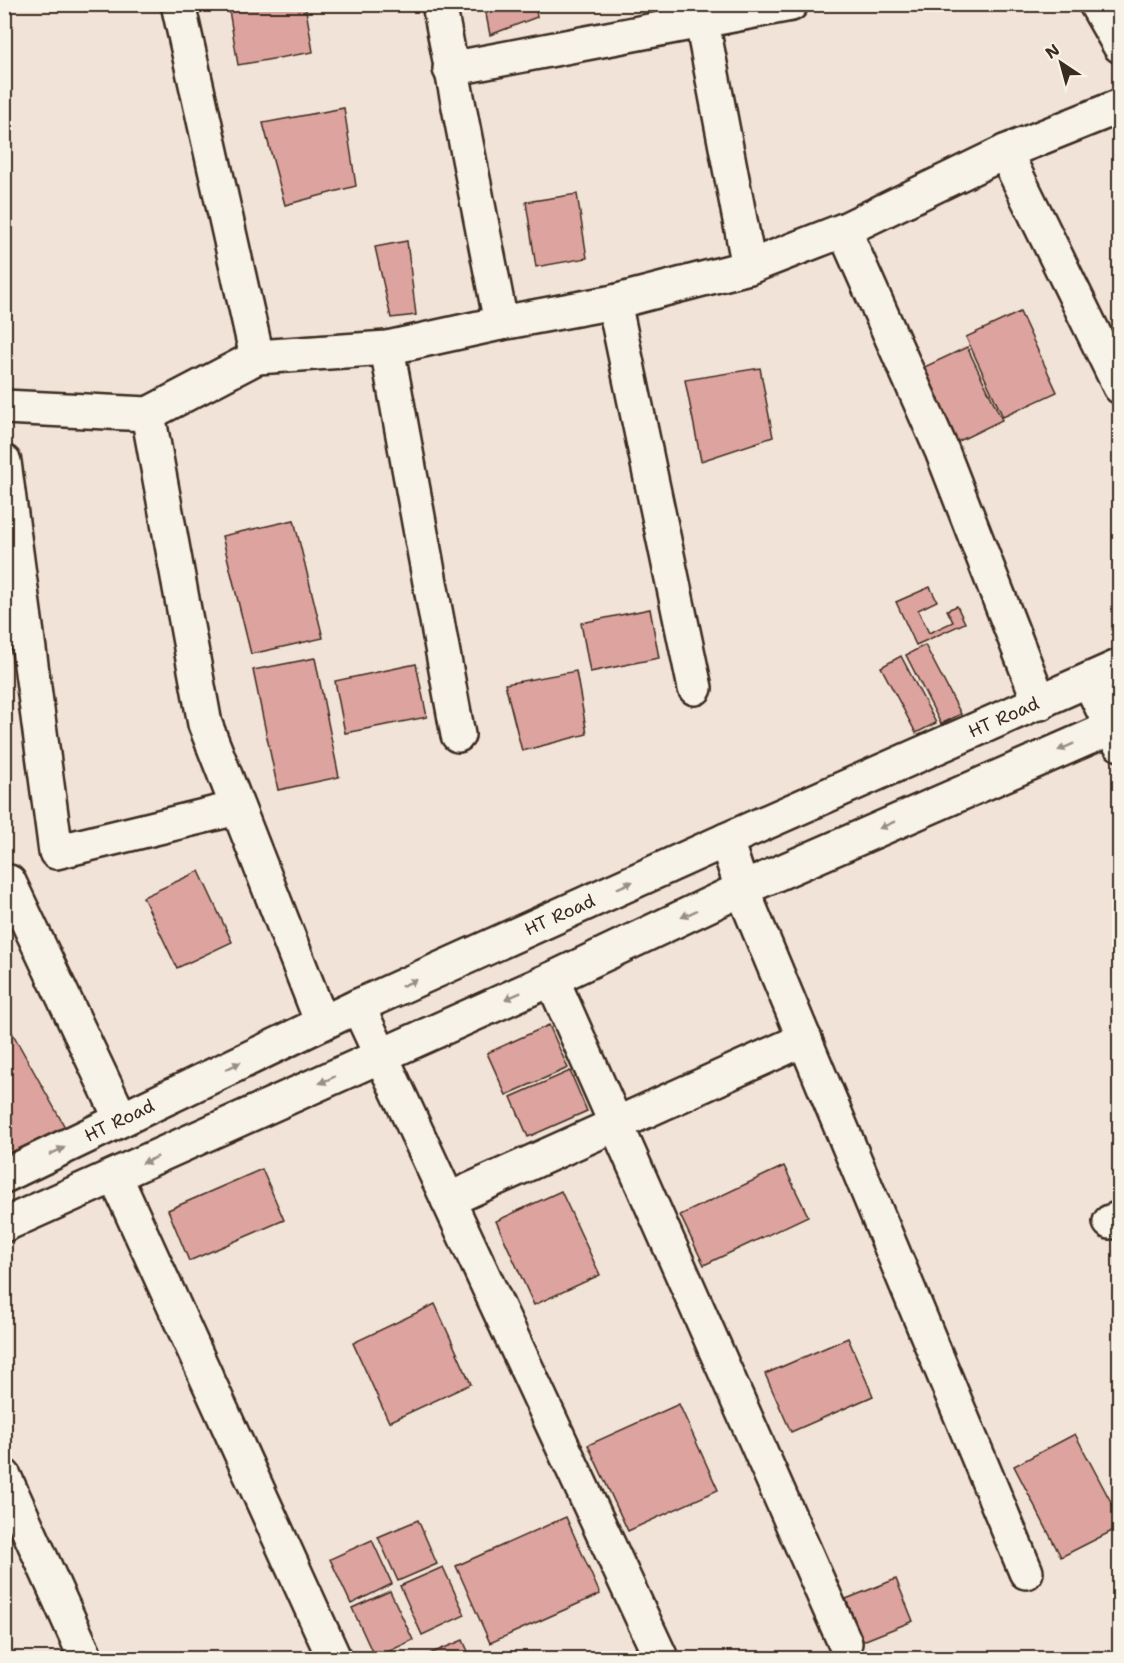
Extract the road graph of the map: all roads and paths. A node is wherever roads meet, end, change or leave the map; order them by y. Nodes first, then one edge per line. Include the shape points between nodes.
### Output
1 (178, 4) edge
2 (439, 4) edge
3 (791, 4) edge
4 (1096, 4) edge
5 (702, 22) junction
6 (1119, 46) edge
7 (450, 69) junction
8 (1119, 106) edge
9 (1005, 152) junction
10 (844, 230) junction
11 (750, 267) junction
12 (614, 302) junction
13 (501, 323) junction
14 (387, 348) junction
15 (257, 357) junction
16 (1119, 387) edge
17 (4, 407) edge
18 (148, 414) junction
19 (4, 462) edge
20 (1119, 666) edge
21 (1089, 681) junction
22 (695, 688) dead end
23 (1040, 703) junction
24 (1117, 732) edge
25 (458, 735) dead end
26 (237, 808) junction
27 (726, 840) junction
28 (9, 882) dead end
29 (742, 889) junction
30 (552, 979) junction
31 (358, 1006) junction
32 (322, 1023) junction
33 (805, 1038) junction
34 (381, 1056) junction
35 (122, 1119) junction
36 (616, 1124) junction
37 (4, 1176) edge
38 (115, 1176) junction
39 (448, 1200) junction
40 (4, 1225) edge
41 (4, 1476) edge
42 (1026, 1572) dead end
43 (845, 1643) dead end
44 (86, 1659) edge
45 (334, 1659) edge
46 (662, 1659) edge

1 - 15 street
2 - 7 street
3 - 5 street
4 - 6 street
5 - 7 street
5 - 11 street
7 - 13 street
8 - 9 street
9 - 10 street
9 - 16 street
10 - 11 street
10 - 23 street via 942,451
11 - 12 street
12 - 13 street
12 - 22 street
13 - 14 street
14 - 15 street
14 - 25 street
15 - 18 street
17 - 18 street
18 - 26 street via 205,724
19 - 26 street via 56,852
20 - 21 street, HT Road
21 - 23 street, HT Road
21 - 24 street
23 - 27 street, HT Road
24 -> 29 street
26 - 32 street
27 - 29 street
31 -> 27 street, HT Road
28 - 35 street
29 -> 30 street
29 - 33 street
30 -> 34 street
30 - 36 street
31 - 32 street, HT Road
31 - 34 street
35 -> 32 street, HT Road
33 - 36 street
33 - 42 street
34 -> 38 street
34 - 39 street
37 -> 35 street, HT Road
36 - 39 street
36 - 43 street
38 - 40 street
38 - 45 street
39 - 46 street
41 - 44 street

